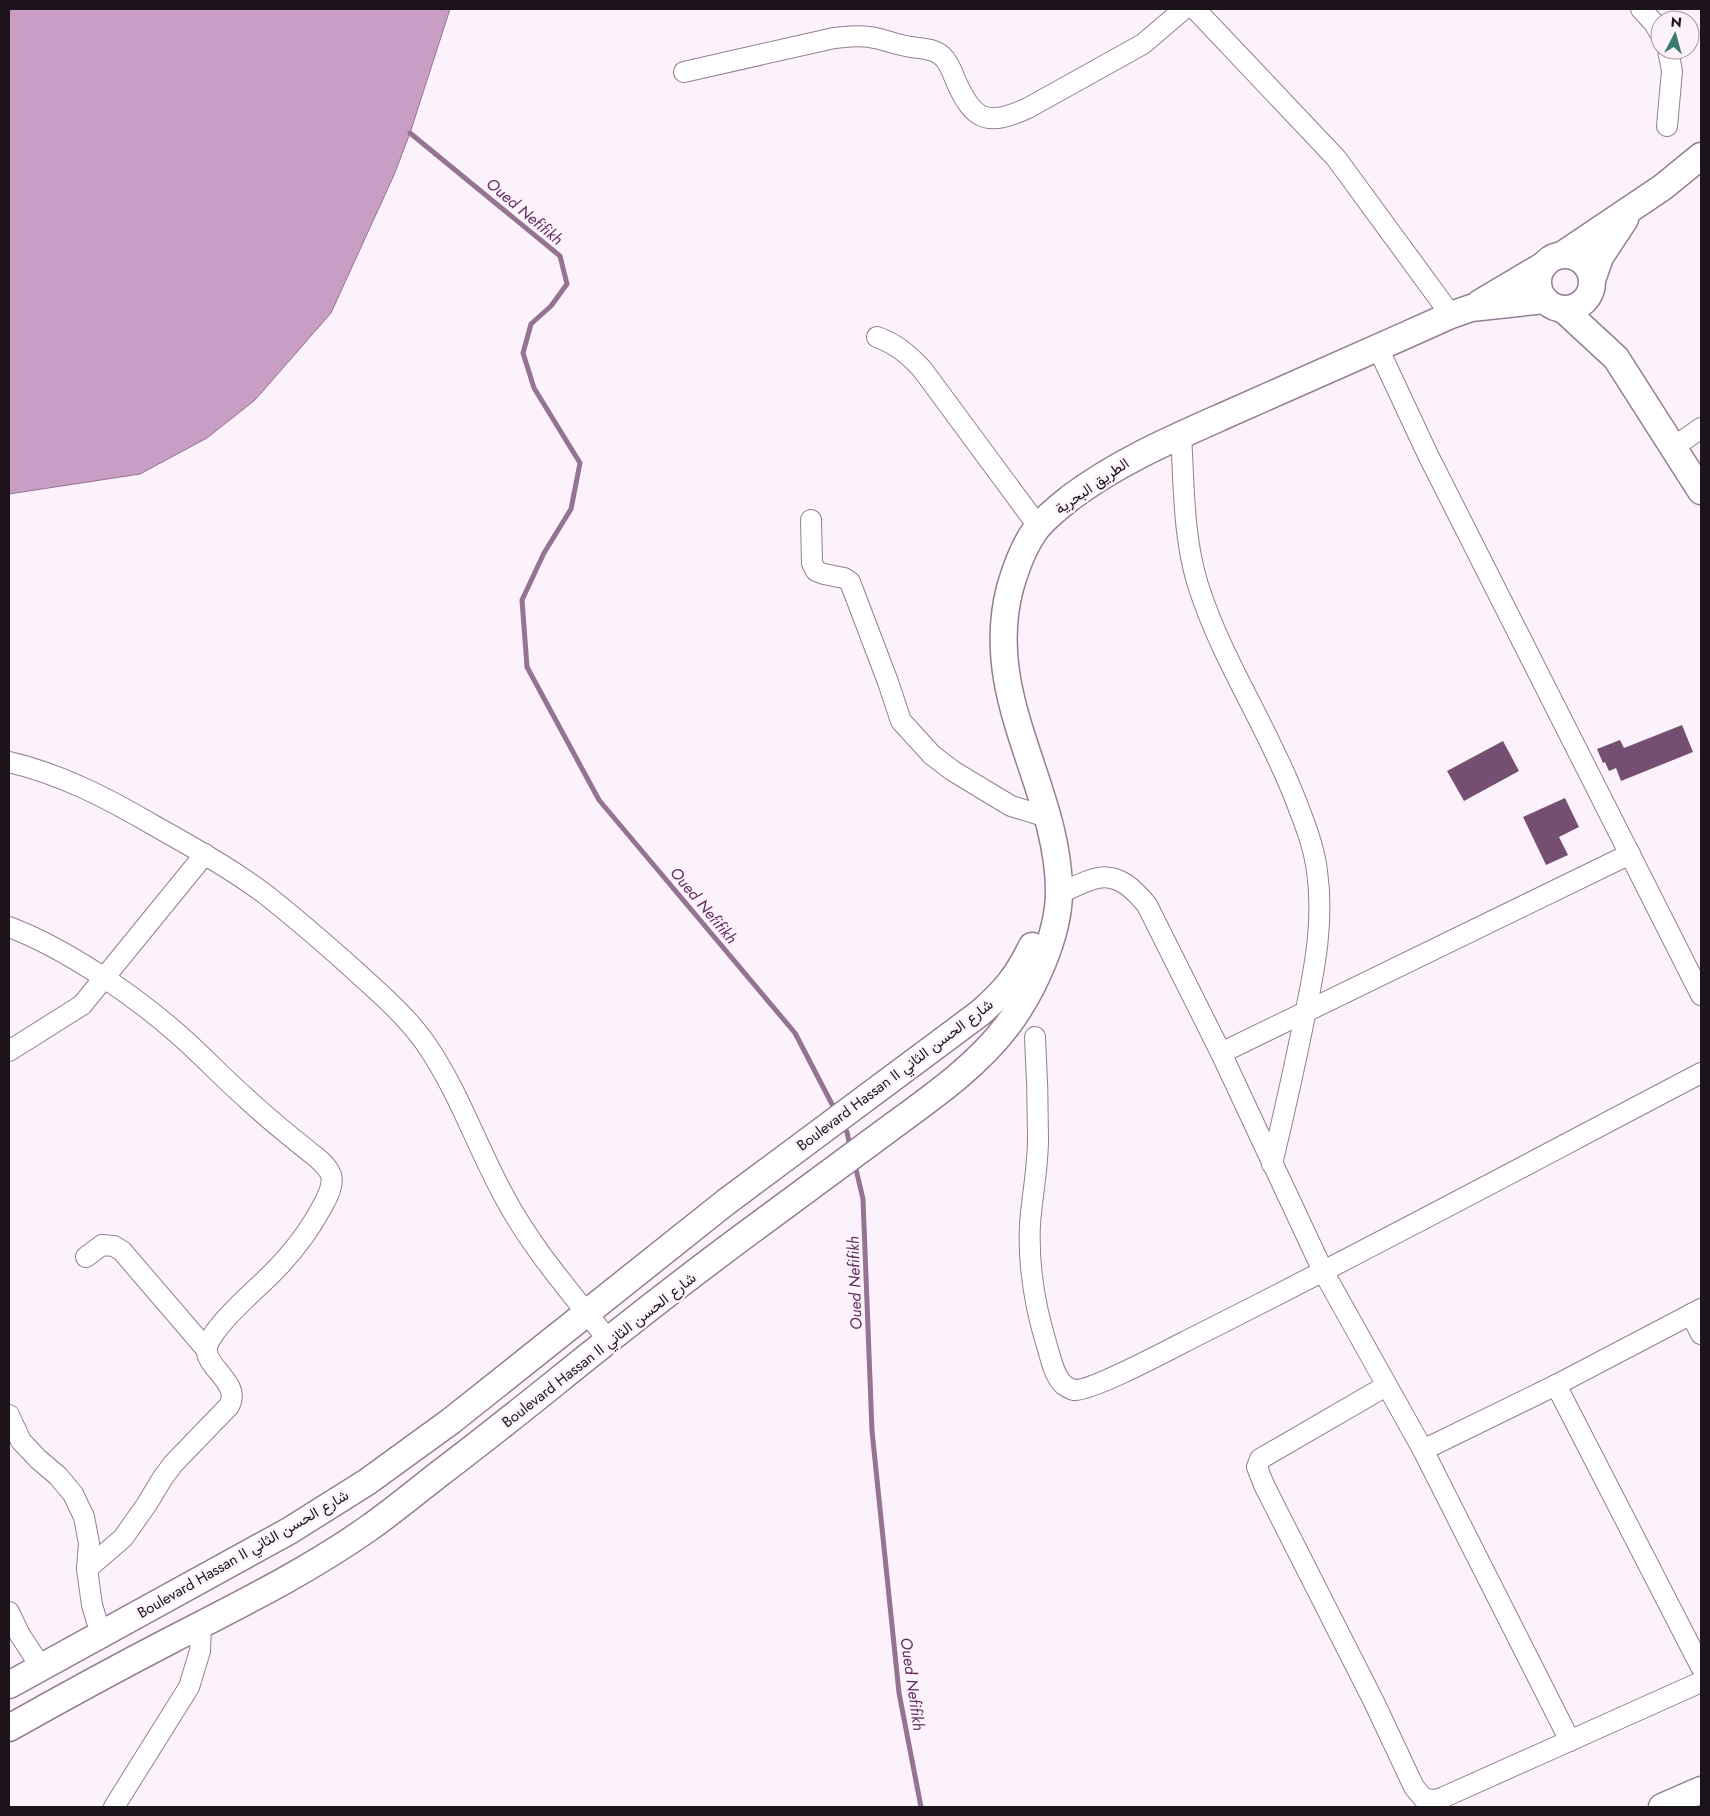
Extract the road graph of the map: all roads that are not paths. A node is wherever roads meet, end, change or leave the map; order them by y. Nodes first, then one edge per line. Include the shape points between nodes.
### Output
1 (1184, 9) edge
2 (1195, 9) edge
3 (1641, 9) edge
4 (1650, 19) edge
5 (1670, 60) edge
6 (684, 72) dead end
7 (1667, 126) dead end
8 (1701, 156) edge
9 (1638, 204) junction
10 (1553, 260) junction
11 (1592, 285) junction
12 (1554, 304) junction
13 (1461, 312) junction
14 (877, 336) dead end
15 (1378, 348) junction
16 (1616, 358) junction
17 (1701, 428) edge
18 (1181, 434) junction
19 (1674, 447) junction
20 (1701, 491) edge
21 (811, 520) dead end
22 (1038, 526) junction
23 (9, 762) edge
24 (1047, 817) junction
25 (205, 854) junction
26 (1630, 854) junction
27 (1059, 894) junction
28 (9, 927) edge
29 (104, 979) junction
30 (1701, 995) edge
31 (1306, 1011) junction
32 (1035, 1037) dead end
33 (9, 1051) edge
34 (1221, 1053) junction
35 (1701, 1073) edge
36 (1272, 1164) junction
37 (86, 1257) dead end
38 (1322, 1271) junction
39 (1696, 1311) edge
40 (587, 1313) junction
41 (1701, 1334) edge
42 (609, 1341) junction
43 (207, 1350) junction
44 (1556, 1385) junction
45 (1386, 1386) junction
46 (9, 1415) edge
47 (1423, 1450) junction
48 (87, 1569) junction
49 (9, 1612) edge
50 (201, 1625) junction
51 (101, 1635) junction
52 (41, 1667) junction
53 (1701, 1667) edge
54 (1701, 1682) edge
55 (9, 1685) edge
56 (9, 1728) edge
57 (1570, 1741) junction
58 (1701, 1790) edge
59 (114, 1807) edge
60 (1662, 1807) edge

1 - 6 street via 1143,44 1008,117 992,119 981,116 969,106 943,56 930,49 869,37 834,38
2 - 13 street via 1336,158
3 - 4 street
5 - 7 street via 1672,71
8 - 9 main road
9 - 10 main road
9 - 11 main road via 1600,257
10 - 11 main road via 1570,255 1579,258 1590,271
10 - 12 main road via 1539,276 1539,289
10 - 13 main road
11 - 12 main road via 1587,299 1580,305
11 - 16 main road
12 - 13 main road via 1503,303
12 - 16 main road
13 - 15 main road, الطريق البحرية
14 - 22 street via 904,351 922,369
15 - 18 main road, الطريق البحرية
15 - 26 street via 1428,455
16 - 19 main road
17 - 19 street
18 - 22 main road, الطريق البحرية via 1090,484
18 - 31 street via 1188,541 1198,585 1225,653 1290,785 1313,848 1321,914
19 - 20 main road
21 - 24 street via 812,563 816,571 850,582 901,721 932,755 953,771 1011,806
22 - 24 main road, الطريق البحرية via 1014,574 1003,623 1002,650 1023,744
23 - 25 street via 98,794
24 - 27 main road, الطريق البحرية via 1057,859
25 - 29 street
25 - 40 street via 265,895 331,949 412,1027 454,1092 506,1200 540,1253
26 - 30 street
26 - 31 street
27 - 34 street via 1103,877 1122,880 1134,889 1147,905
27 - 40 main road, Boulevard Hassan II شارع الحسن الثاني via 1020,971 980,1013 726,1202
27 - 42 main road, Boulevard Hassan II شارع الحسن الثاني via 1057,913 1041,965 1025,998 992,1044 913,1111
28 - 29 street via 30,935
29 - 33 street via 72,1013
29 - 43 street via 178,1034 246,1098 316,1157 331,1175 328,1196 301,1241 230,1313 208,1343
31 - 34 street
31 - 36 street
32 - 38 street via 1038,1140 1030,1254 1044,1337 1056,1373 1068,1388 1082,1389 1120,1373
34 - 36 street
35 - 38 street
36 - 38 street
37 - 43 street via 102,1245 122,1251
38 - 45 street
39 - 41 street
39 - 44 street
40 - 42 street
40 - 51 main road, Boulevard Hassan II شارع الحسن الثاني via 451,1421 367,1482 289,1530
42 - 50 main road, Boulevard Hassan II شارع الحسن الثاني via 368,1528 308,1568
43 - 48 street via 208,1357 231,1390 232,1400 173,1464 123,1538
44 - 47 street
44 - 53 street
45 - 47 street
45 - 57 street via 1260,1459 1257,1467 1414,1787 1424,1799 1436,1800
46 - 48 street via 22,1441 73,1494 84,1517 89,1543
47 - 57 street
48 - 51 street via 92,1605
49 - 52 street
50 - 56 main road, Boulevard Hassan II شارع الحسن الثاني
50 - 59 street via 200,1651 189,1687
51 - 52 main road, Boulevard Hassan II شارع الحسن الثاني
52 - 55 main road, Boulevard Hassan II شارع الحسن الثاني
54 - 57 street
58 - 60 main road

